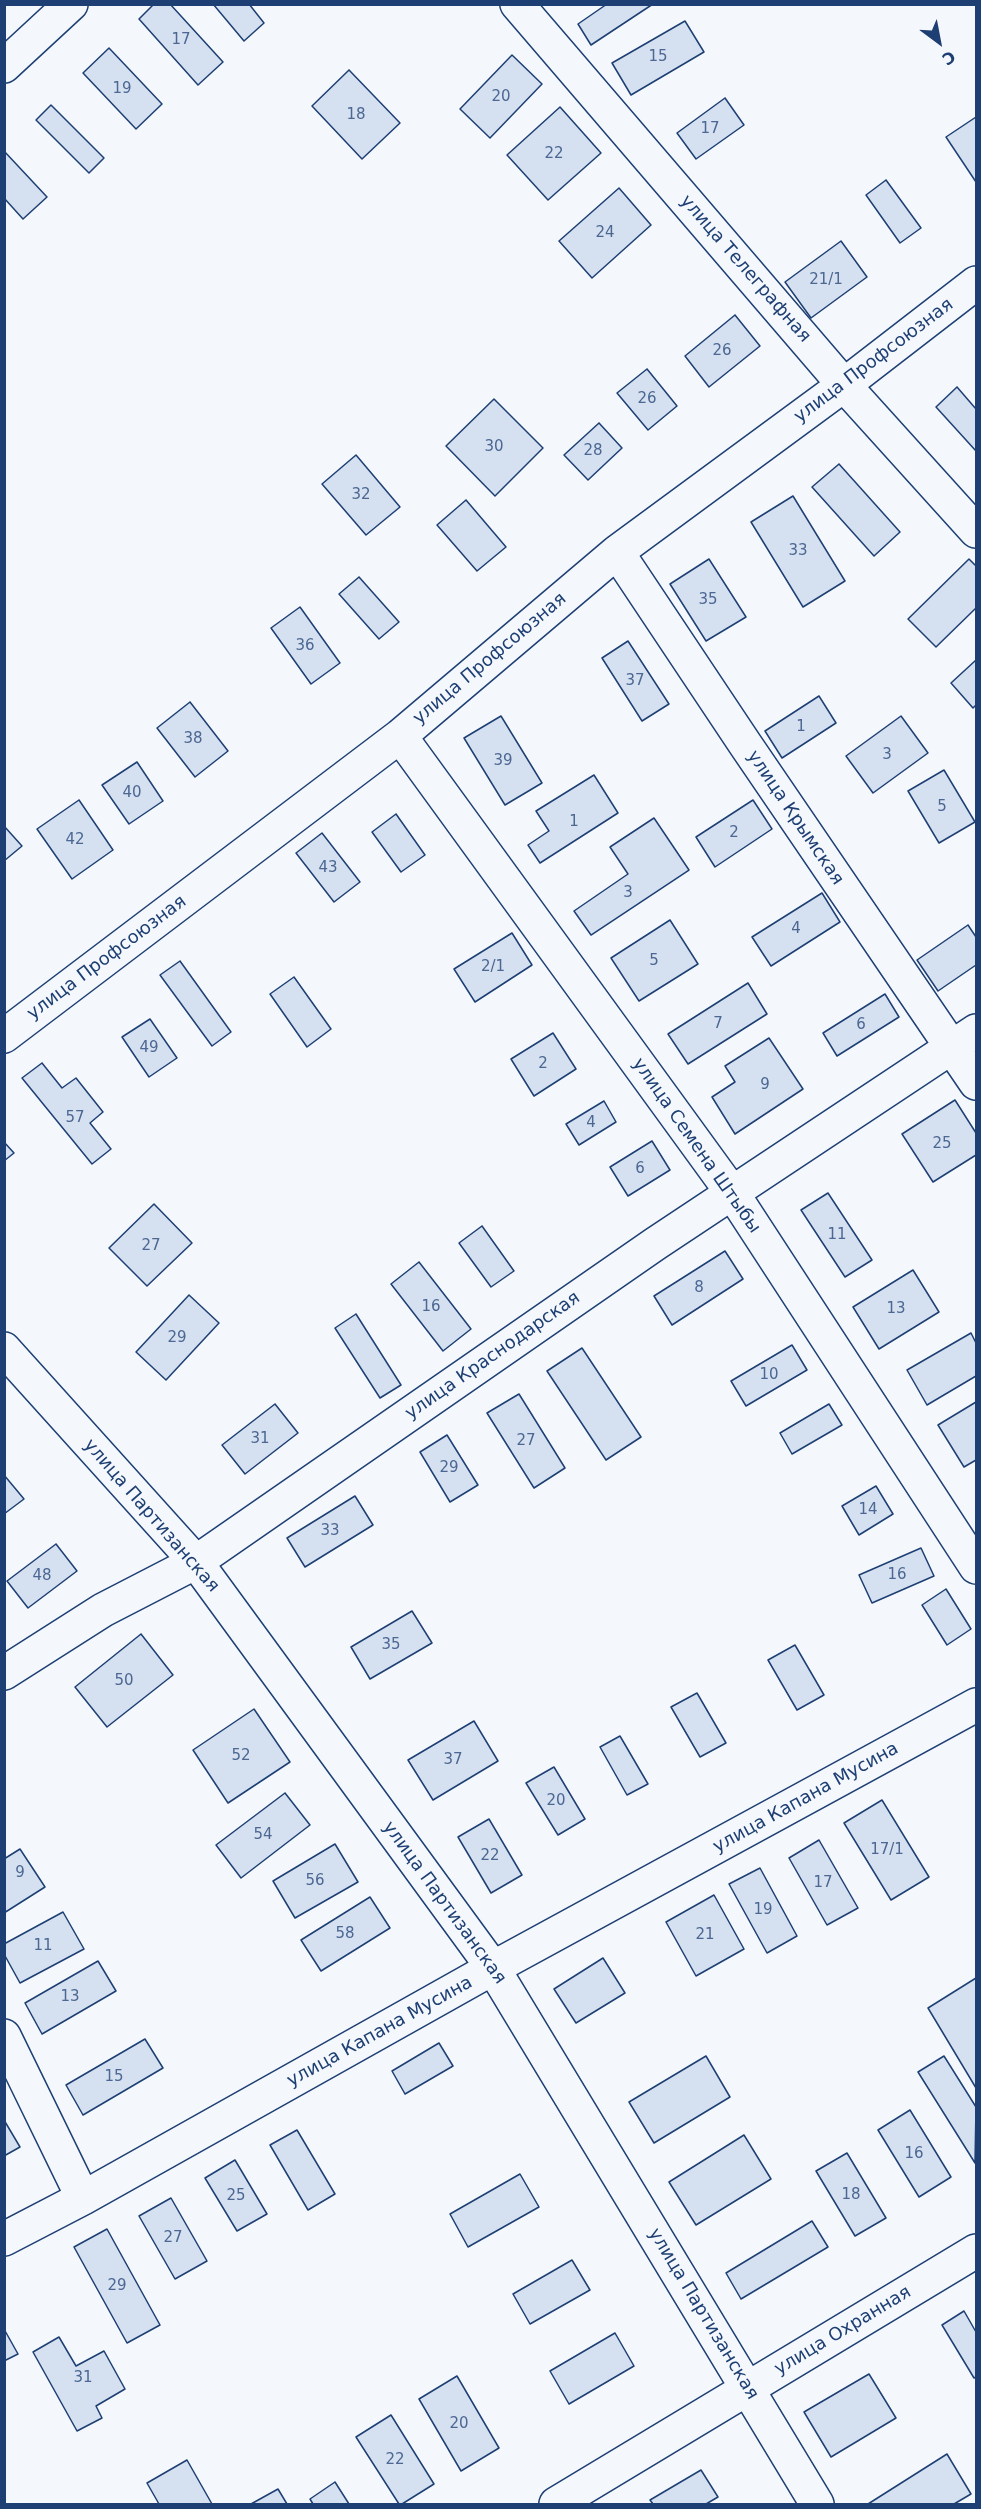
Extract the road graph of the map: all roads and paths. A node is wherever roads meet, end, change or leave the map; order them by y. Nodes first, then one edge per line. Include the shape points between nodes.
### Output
1 (72, 4) edge
2 (517, 4) edge
3 (4, 66) edge
4 (976, 283) edge
5 (844, 385) junction
6 (976, 531) edge
7 (617, 552) junction
8 (400, 736) junction
9 (4, 1036) edge
10 (964, 1040) edge
11 (976, 1083) edge
12 (733, 1194) junction
13 (4, 1349) edge
14 (196, 1562) junction
15 (976, 1567) edge
16 (4, 1673) edge
17 (976, 1705) edge
18 (494, 1968) junction
19 (4, 2036) edge
20 (83, 2198) junction
21 (4, 2239) edge
22 (976, 2251) edge
23 (747, 2387) junction
24 (555, 2505) edge
25 (817, 2505) edge

1 - 3 street
2 - 5 street, улица Телеграфная
4 - 5 street, улица Профсоюзная
5 - 6 street, улица Телеграфная
5 - 7 street, улица Профсоюзная
7 - 8 street, улица Профсоюзная
7 - 10 street, улица Крымская
8 - 9 street, улица Профсоюзная
8 - 12 street, улица Семена Штыбы
10 - 11 street, улица Крымская
10 - 12 street, улица Краснодарская
12 - 14 street, улица Краснодарская via 499,1350
12 - 15 street, улица Семена Штыбы
13 - 14 street, улица Партизанская
14 - 16 street, улица Краснодарская via 103,1610
14 - 18 street, улица Партизанская
17 - 18 street, улица Капана Мусина
18 - 20 street, улица Капана Мусина
18 - 23 street, улица Партизанская
19 - 20 street
20 - 21 street, улица Капана Мусина
22 - 23 street, улица Охранная
23 - 24 street, улица Охранная
23 - 25 street, улица Партизанская

